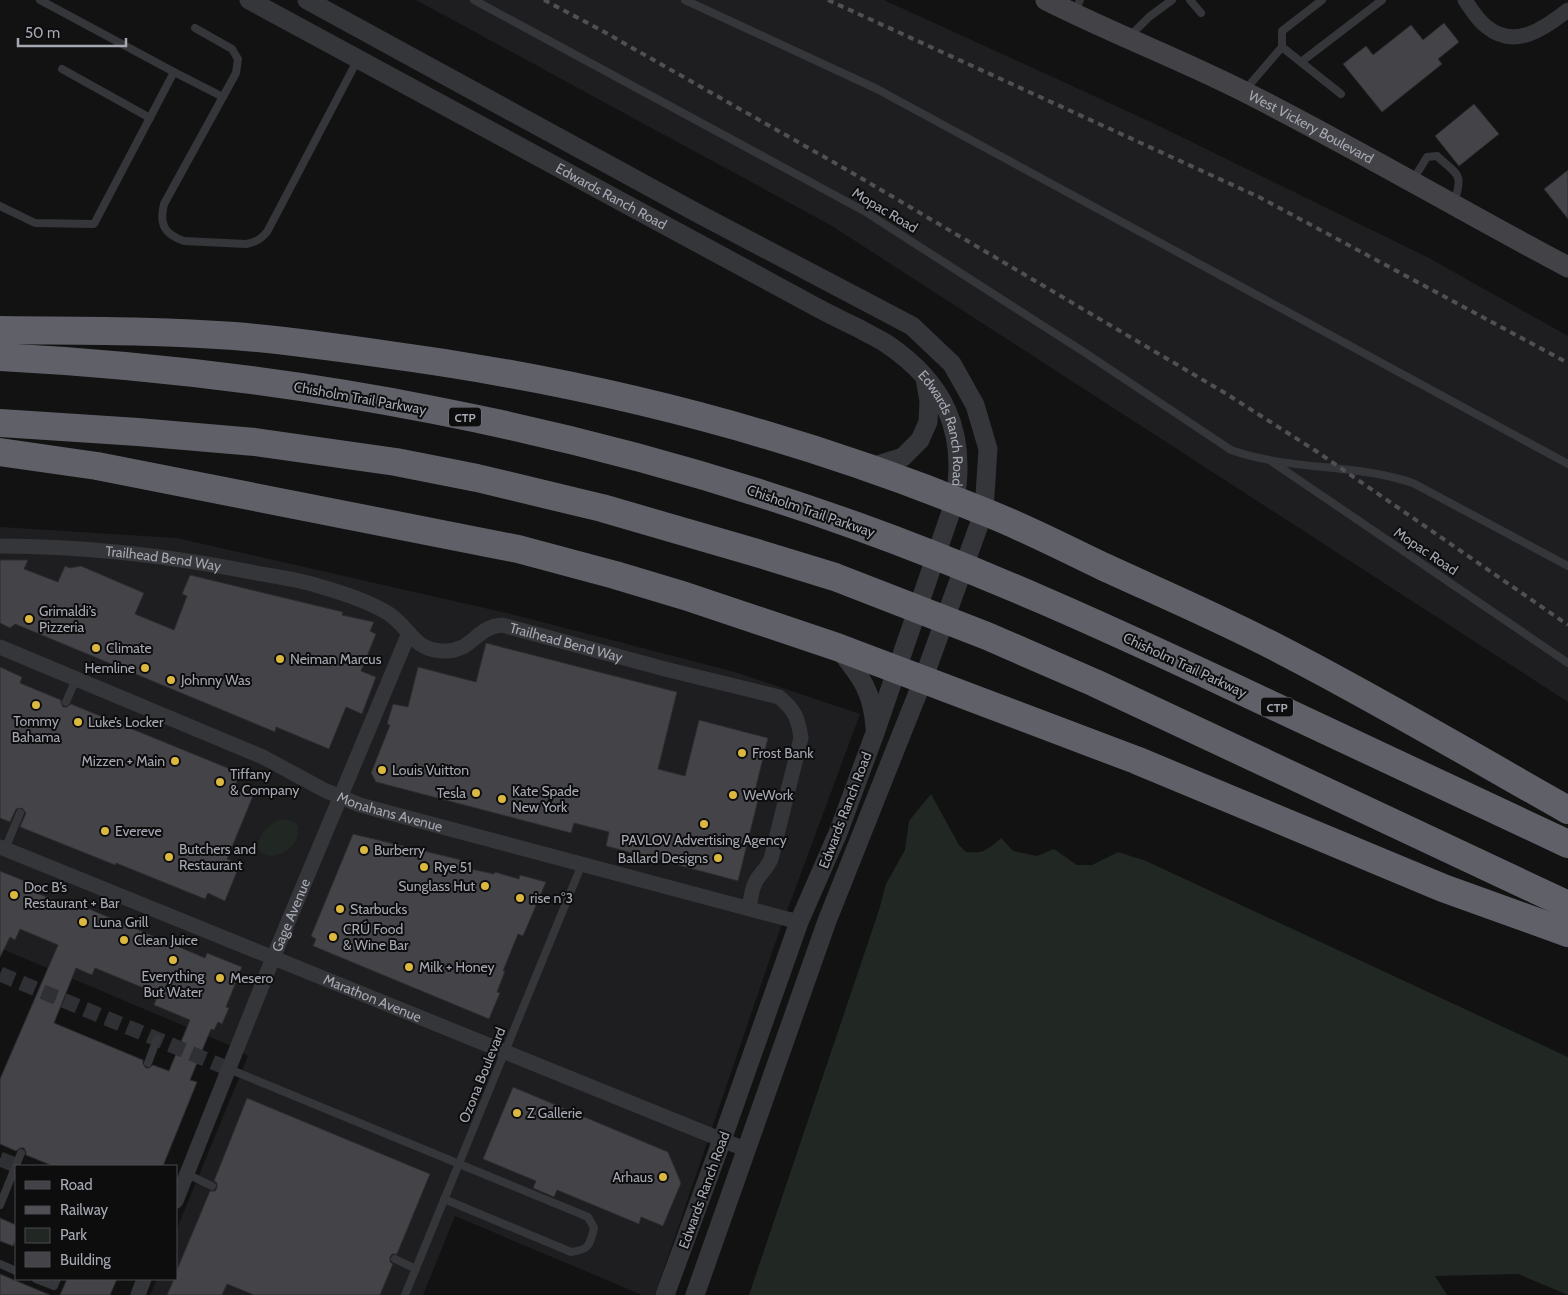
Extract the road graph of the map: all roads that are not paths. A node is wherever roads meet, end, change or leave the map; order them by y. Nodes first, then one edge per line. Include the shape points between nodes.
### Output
1 (40, 0) edge
2 (249, 0) edge
3 (307, 0) edge
4 (474, 0) edge
5 (684, 0) edge
6 (1046, 0) edge
7 (1172, 0) edge
8 (1190, 0) edge
9 (1322, 0) edge
10 (1382, 0) edge
11 (1464, 0) edge
12 (1077, 7) edge
13 (1568, 10) edge
14 (1201, 13) dead end
15 (195, 28) dead end
16 (1128, 38) junction
17 (1282, 47) junction
18 (358, 59) junction
19 (1301, 62) junction
20 (62, 69) dead end
21 (174, 72) junction
22 (1244, 91) junction
23 (1341, 94) dead end
24 (223, 97) junction
25 (150, 118) junction
26 (1412, 182) junction
27 (1454, 204) junction
28 (0, 206) edge
29 (1568, 267) edge
30 (0, 330) edge
31 (0, 357) edge
32 (925, 376) junction
33 (0, 423) edge
34 (0, 452) edge
35 (1269, 460) junction
36 (1568, 464) edge
37 (868, 468) junction
38 (955, 500) junction
39 (984, 511) junction
40 (0, 546) edge
41 (1568, 566) edge
42 (409, 633) junction
43 (0, 647) edge
44 (837, 647) junction
45 (1568, 663) edge
46 (897, 670) junction
47 (76, 678) junction
48 (923, 680) junction
49 (66, 702) dead end
50 (875, 733) junction
51 (341, 797) junction
52 (1568, 810) edge
53 (20, 813) dead end
54 (838, 833) junction
55 (1568, 844) edge
56 (2, 848) edge
57 (582, 864) junction
58 (1568, 905) edge
59 (749, 908) junction
60 (827, 921) junction
61 (799, 922) junction
62 (1568, 933) edge
63 (273, 958) junction
64 (798, 1000) junction
65 (157, 1039) dead end
66 (505, 1053) junction
67 (148, 1062) dead end
68 (229, 1069) junction
69 (722, 1140) junction
70 (746, 1150) junction
71 (21, 1153) dead end
72 (460, 1163) junction
73 (16, 1165) edge
74 (15, 1168) edge
75 (187, 1174) junction
76 (212, 1186) dead end
77 (178, 1196) edge
78 (444, 1199) junction
79 (0, 1205) edge
80 (395, 1259) dead end
81 (0, 1264) edge
82 (416, 1269) junction
83 (15, 1271) edge
84 (39, 1280) edge
85 (57, 1280) edge
86 (144, 1280) edge
87 (138, 1295) edge
88 (405, 1295) edge
89 (665, 1295) edge
90 (695, 1295) edge

1 - 21 lane
2 - 18 street, Edwards Ranch Road
3 - 39 street, Edwards Ranch Road via 912,326 952,364 975,405 988,449
4 - 35 lane, Mopac Road via 864,211 1231,450
5 - 36 lane via 878,90
6 - 12 main road, West Vickery Boulevard
7 - 16 lane via 1149,16
8 - 14 lane
9 - 17 lane via 1282,31
10 - 19 lane
11 - 13 street via 1487,27 1516,38 1531,34
12 - 16 main road, West Vickery Boulevard
15 - 24 lane via 232,49 238,59 236,73
16 - 22 main road, West Vickery Boulevard
17 - 19 lane
17 - 22 lane
18 - 24 lane via 262,238 246,244 184,241 175,238 163,225 164,204
18 - 32 street, Edwards Ranch Road via 805,302 885,342
19 - 23 lane
20 - 25 lane
21 - 24 lane
21 - 25 lane
22 - 26 main road, West Vickery Boulevard
25 - 28 lane via 94,224 35,223
26 - 27 main road, West Vickery Boulevard
26 - 27 lane via 1427,157 1436,156 1459,176 1460,185
27 - 29 main road, West Vickery Boulevard
30 - 37 highway via 236,336 441,362 654,404
31 - 55 highway, Chisholm Trail Parkway / CTP via 213,376 451,414 598,447 808,508 984,576 1145,646
32 - 37 street via 928,422 920,440 903,457
32 - 38 street, Edwards Ranch Road via 940,395 953,424 959,478
33 - 58 highway via 246,442 396,462 487,480 671,527 835,577 987,636 1095,683
34 - 44 highway via 134,473 518,549 685,596
35 - 41 lane, Mopac Road via 1340,468 1413,483
35 - 45 lane, Mopac Road
37 - 38 highway
38 - 39 highway
38 - 46 street, Edwards Ranch Road
39 - 48 street, Edwards Ranch Road
39 - 52 highway via 1281,650
40 - 42 street, Trailhead Bend Way via 110,550 209,563 321,586 385,611
42 - 51 street, Gage Avenue
42 - 59 street, Trailhead Bend Way via 416,643 424,647 450,651 466,646 486,628 502,625 778,697 790,706 798,720 801,738 771,859 754,884
43 - 47 street, Monahans Avenue
44 - 46 highway
44 - 50 street via 868,691
46 - 48 highway
46 - 50 street, Edwards Ranch Road
47 - 49 lane
47 - 51 street, Monahans Avenue via 264,757
48 - 60 street, Edwards Ranch Road
48 - 62 highway via 1136,760 1443,888
50 - 54 street, Edwards Ranch Road
51 - 57 street, Monahans Avenue via 360,805
51 - 63 street, Gage Avenue
53 - 56 lane
54 - 60 street via 834,875 822,915
54 - 61 street, Edwards Ranch Road
56 - 63 street, Marathon Avenue
57 - 59 street, Monahans Avenue
57 - 66 lane, Ozona Boulevard
59 - 61 street, Monahans Avenue
60 - 64 street, Edwards Ranch Road
61 - 64 street via 809,933 809,944
61 - 69 street, Edwards Ranch Road
63 - 66 street, Marathon Avenue
63 - 68 street, Gage Avenue
64 - 70 street, Edwards Ranch Road
65 - 67 lane
66 - 69 street, Marathon Avenue
66 - 72 lane, Ozona Boulevard
68 - 72 lane
68 - 75 street, Gage Avenue
69 - 70 street, Marathon Avenue
69 - 89 street, Edwards Ranch Road
70 - 90 street, Edwards Ranch Road
71 - 73 lane
72 - 78 lane, Ozona Boulevard
72 - 78 lane via 588,1217 594,1228 590,1244 583,1250 571,1252
74 - 79 lane
75 - 76 lane
75 - 77 street, Gage Avenue
78 - 82 lane, Ozona Boulevard
80 - 82 lane
81 - 83 lane
82 - 88 lane, Ozona Boulevard
84 - 85 lane via 54,1286
86 - 87 street

